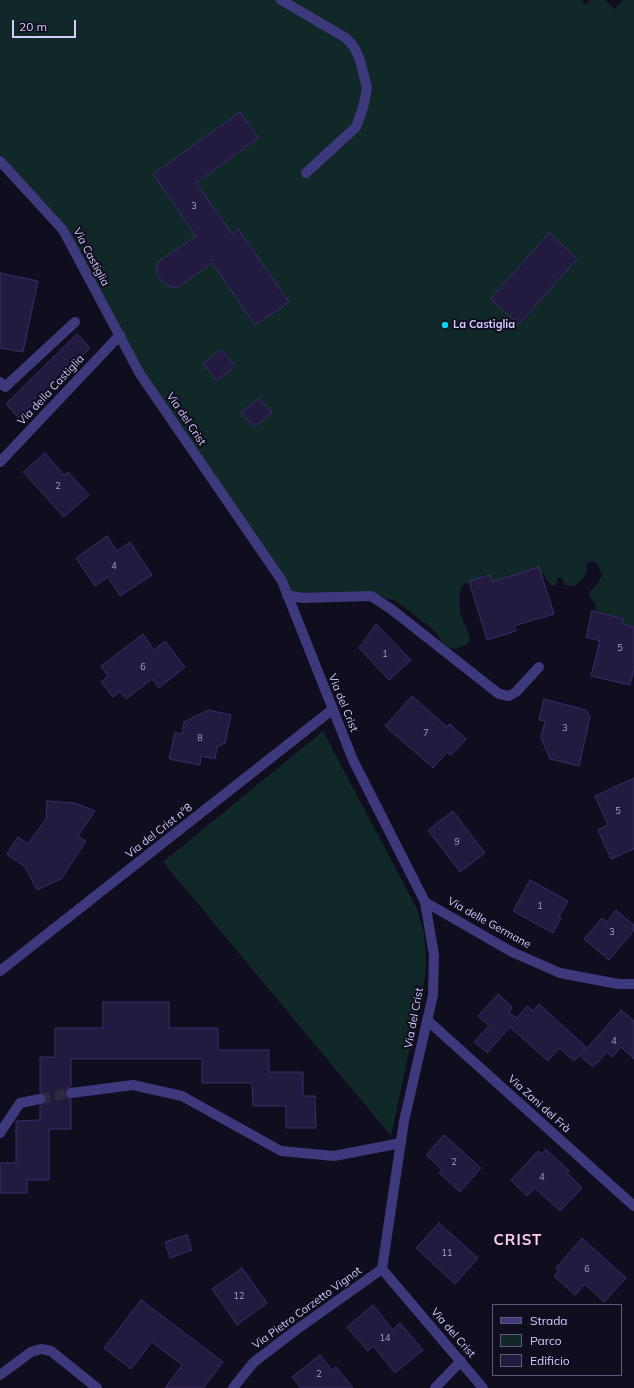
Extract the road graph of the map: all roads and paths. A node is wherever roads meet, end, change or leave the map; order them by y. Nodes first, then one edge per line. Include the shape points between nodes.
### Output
1 (281, 0) edge
2 (0, 161) edge
3 (306, 173) dead end
4 (75, 322) dead end
5 (120, 335) junction
6 (0, 382) edge
7 (0, 462) edge
8 (287, 595) junction
9 (539, 667) dead end
10 (333, 709) junction
11 (425, 902) junction
12 (0, 971) edge
13 (634, 984) edge
14 (427, 1020) junction
15 (71, 1093) tunnel mouth
16 (40, 1098) tunnel mouth
17 (0, 1133) edge
18 (401, 1143) junction
19 (634, 1206) edge
20 (382, 1269) junction
21 (461, 1361) junction
22 (0, 1375) edge
23 (97, 1388) edge
24 (233, 1388) edge
25 (435, 1388) edge
26 (484, 1388) edge

1 - 3 street via 346,38 360,60 367,88 356,127
2 - 5 street, Via Castiglia via 64,230
4 - 6 street via 5,387
5 - 7 street, Via della Castiglia
5 - 8 street, Via del Crist via 140,374 282,581
8 - 9 street via 302,598 371,596 499,694 509,696 516,692
8 - 10 street, Via del Crist
10 - 11 street, Via del Crist via 353,760
10 - 12 street, Via del Crist n°8
11 - 13 street, Via delle Germane via 512,952 560,973 618,984
11 - 14 street, Via del Crist via 434,955 433,995
14 - 18 street, Via del Crist
14 - 19 street, Via Zani del Frà
15 - 18 street via 133,1085 182,1096 281,1151 334,1156
16 - 17 street via 20,1103
18 - 20 street, Via del Crist
20 - 21 street, Via del Crist
20 - 24 street, Via Pietro Corzetto Vignot via 254,1362
21 - 25 street
21 - 26 street, Via del Crist
22 - 23 street via 30,1352 40,1349 50,1351

